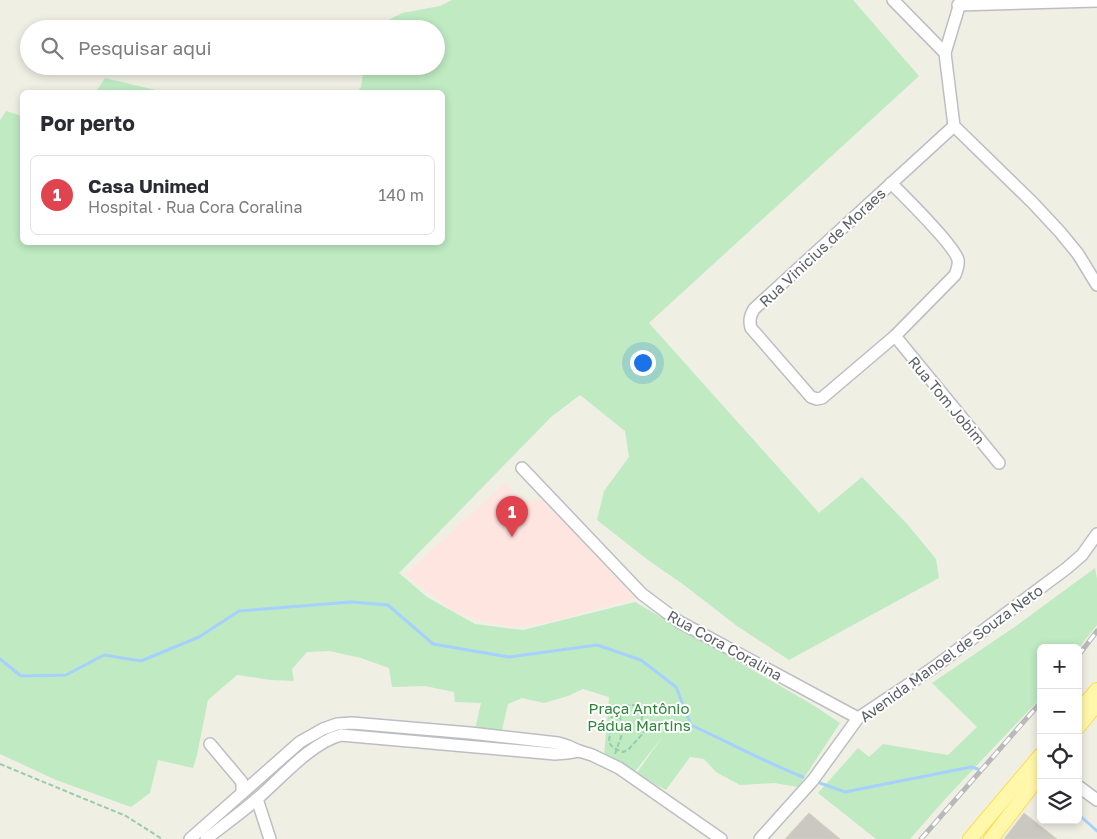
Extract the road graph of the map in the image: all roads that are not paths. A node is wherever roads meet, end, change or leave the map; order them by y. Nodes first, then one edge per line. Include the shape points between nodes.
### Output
1 (893, 0) edge
2 (1097, 1) edge
3 (959, 3) edge
4 (944, 53) junction
5 (954, 126) junction
6 (892, 183) junction
7 (1097, 285) edge
8 (894, 336) junction
9 (999, 463) dead end
10 (522, 468) dead end
11 (1097, 534) edge
12 (1097, 690) edge
13 (1097, 704) edge
14 (1082, 707) edge
15 (858, 718) junction
16 (1082, 722) edge
17 (329, 733) junction
18 (210, 744) dead end
19 (1037, 760) edge
20 (1037, 779) edge
21 (245, 786) junction
22 (1082, 789) edge
23 (257, 799) junction
24 (1097, 800) edge
25 (190, 839) edge
26 (206, 839) edge
27 (270, 839) edge
28 (721, 839) edge
29 (760, 839) edge
30 (970, 839) edge
31 (991, 839) edge

1 - 4 street
2 - 3 street
3 - 4 street
4 - 5 street
5 - 6 street, Rua Vinicius de Moraes
5 - 7 street via 1060,232
6 - 8 street, Rua Vinicius de Moraes via 958,259 955,275
6 - 8 street, Rua Vinicius de Moraes via 754,309 749,322 757,335 817,400
8 - 9 street, Rua Tom Jobim
10 - 15 street, Rua Cora Coralina via 642,594 661,609
11 - 15 street, Avenida Manoel de Souza Neto via 1068,568 933,668
12 - 14 main road
13 - 16 main road
15 - 29 street, Avenida Manoel de Souza Neto via 813,780
17 - 21 street via 312,734
17 - 23 street
17 - 28 street via 555,754 579,751 619,768
18 - 21 street
19 - 30 main road
20 - 31 main road
21 - 25 street
22 - 24 street
23 - 26 street
23 - 27 street

